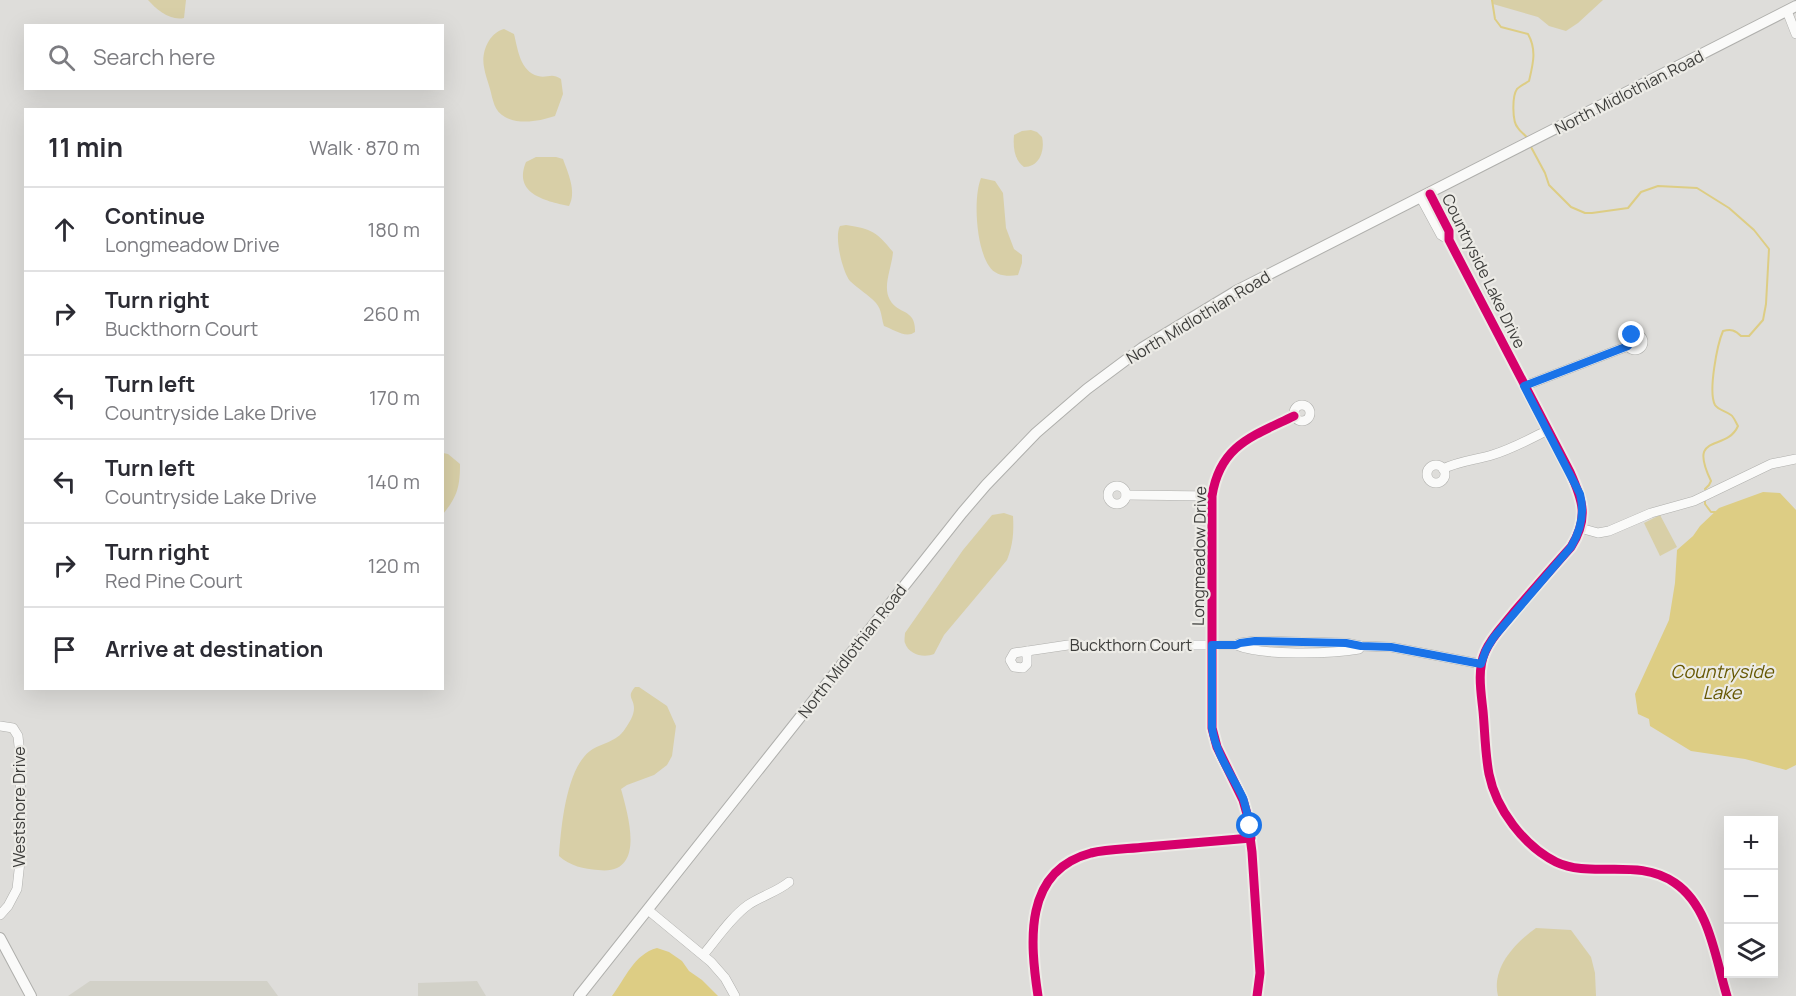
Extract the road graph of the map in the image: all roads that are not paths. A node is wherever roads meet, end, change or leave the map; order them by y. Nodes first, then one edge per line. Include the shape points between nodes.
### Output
1 (1792, 9) edge
2 (1796, 34) edge
3 (1425, 196) junction
4 (1628, 346) dead end
5 (1524, 386) junction
6 (1294, 416) dead end
7 (1548, 430) junction
8 (1796, 459) edge
9 (1443, 469) dead end
10 (1126, 495) dead end
11 (1212, 496) junction
12 (1580, 528) junction
13 (1212, 645) junction
14 (1027, 651) dead end
15 (1481, 664) junction
16 (0, 726) edge
17 (1251, 838) junction
18 (789, 882) dead end
19 (648, 910) junction
20 (0, 915) edge
21 (0, 938) edge
22 (703, 955) junction
23 (31, 996) edge
24 (579, 996) edge
25 (735, 996) edge
26 (1038, 996) edge
27 (1257, 996) edge
28 (1727, 996) edge

1 - 2 street
1 - 3 main road, North Midlothian Road
3 - 5 street, Countryside Lake Drive via 1449,231 1449,240
3 - 19 main road, North Midlothian Road via 1238,290 1142,348 1036,433 933,549
4 - 5 street
5 - 7 street, Countryside Lake Drive
6 - 11 street, Longmeadow Drive via 1229,454 1218,473
7 - 9 street via 1491,455
7 - 12 street, Countryside Lake Drive via 1580,494
8 - 12 street via 1771,464 1694,501 1609,531 1598,533
10 - 11 street
11 - 13 street, Longmeadow Drive
12 - 15 street, Countryside Lake Drive via 1571,547 1494,637
13 - 14 street, Buckthorn Court via 1068,645
13 - 15 street, Buckthorn Court via 1236,645 1266,652 1391,647
13 - 17 street, Longmeadow Drive via 1214,738 1244,800
15 - 28 street, Countryside Lake Drive via 1489,774 1498,800 1518,830 1533,847 1558,863 1641,870 1675,883 1696,903 1703,916
16 - 20 street, Westshore Drive via 15,729 18,736 21,778 20,863 14,897
17 - 26 street via 1100,851 1061,868 1038,901 1034,920
17 - 27 street, Longmeadow Drive via 1260,973
18 - 22 street via 745,907
19 - 22 street
19 - 24 main road, North Midlothian Road
21 - 23 main road
22 - 25 street

